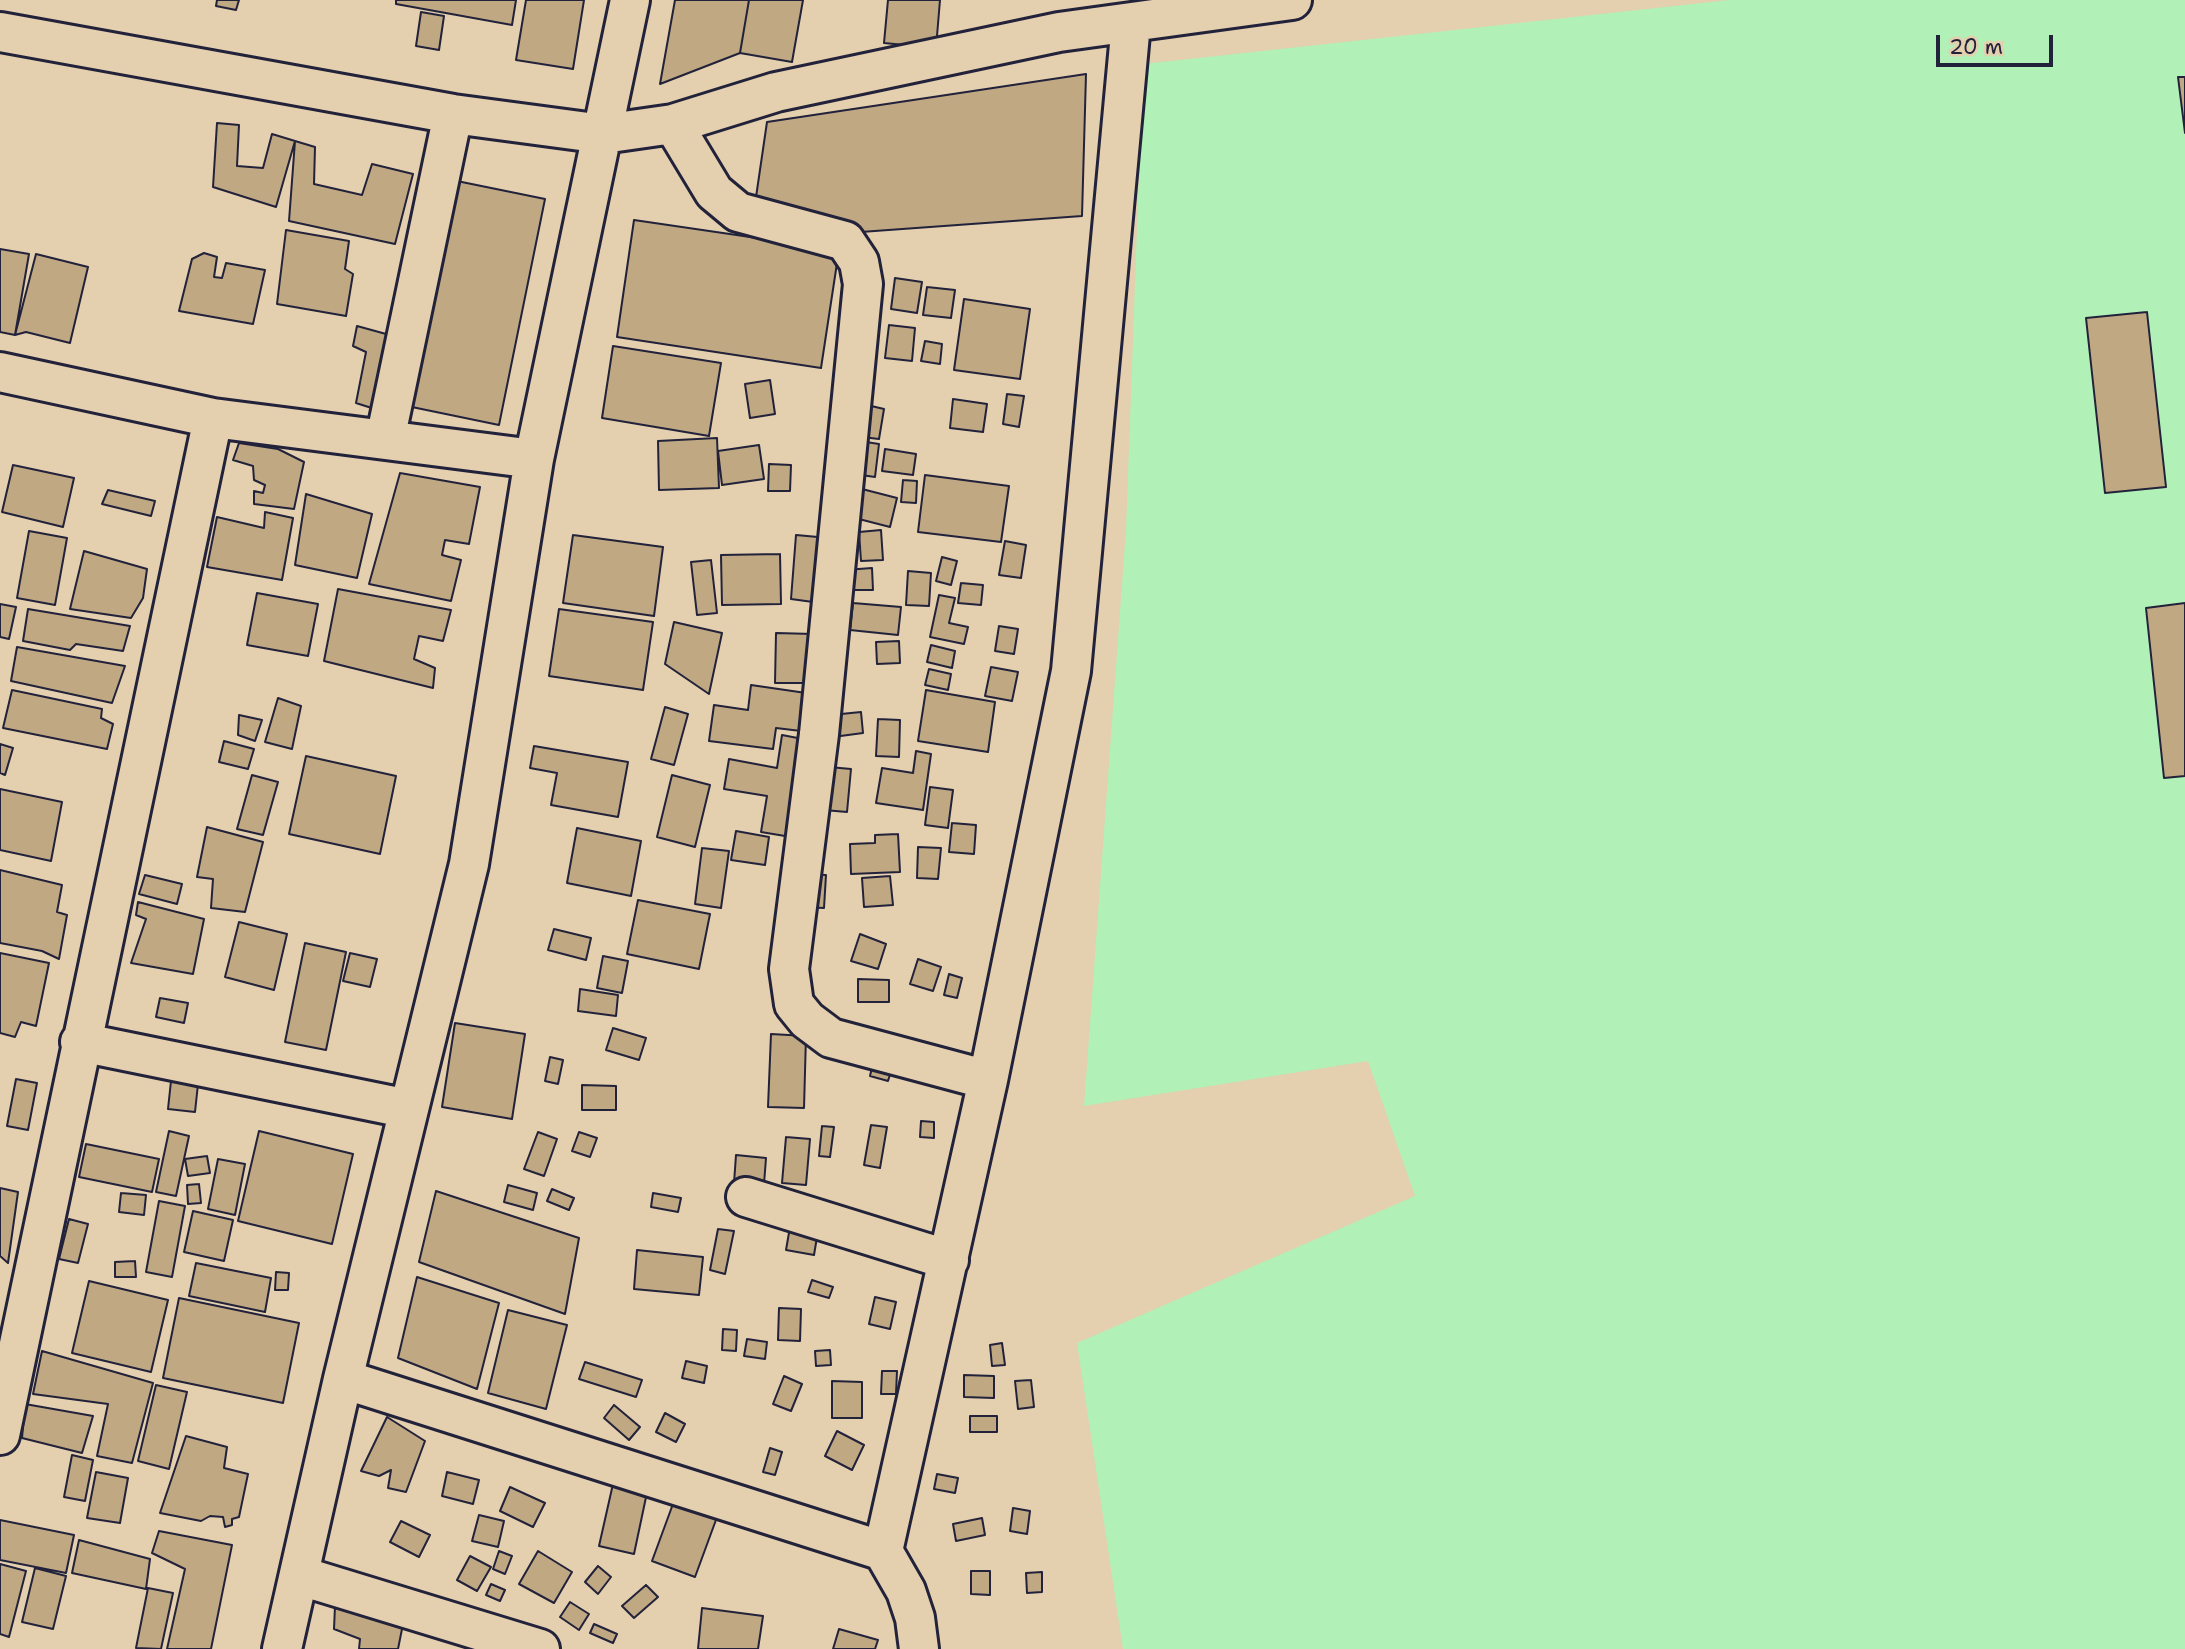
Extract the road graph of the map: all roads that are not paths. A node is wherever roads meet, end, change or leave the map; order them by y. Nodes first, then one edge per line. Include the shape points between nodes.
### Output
1 (631, 0) edge
2 (1292, 0) edge
3 (1058, 16) edge
4 (1130, 23) junction
5 (1, 36) edge
6 (453, 114) junction
7 (673, 124) junction
8 (603, 134) junction
9 (0, 372) edge
10 (213, 418) junction
11 (385, 440) junction
12 (534, 459) junction
13 (80, 1042) junction
14 (989, 1080) junction
15 (409, 1109) junction
16 (746, 1197) dead end
17 (948, 1259) junction
18 (8, 1356) edge
19 (343, 1379) junction
20 (0, 1435) edge
21 (883, 1551) junction
22 (301, 1576) junction
23 (282, 1649) edge
24 (540, 1649) edge
25 (919, 1649) edge

1 - 8 street
2 - 4 street
3 - 4 street
3 - 7 street
4 - 14 street via 1072,671
5 - 6 street
6 - 8 street
6 - 11 street
7 - 8 street
7 - 14 street via 722,199 738,212 845,241 859,262 863,284 819,734 789,969 794,1004 831,1038
8 - 12 street
9 - 10 street
10 - 11 street
10 - 13 street
11 - 12 street
12 - 15 street via 469,864
13 - 15 street
13 - 18 street
14 - 17 street
15 - 19 street
16 - 17 street
17 - 21 street
18 - 20 street
19 - 21 street
19 - 22 street
21 - 25 street via 906,1591
22 - 23 street
22 - 24 street

